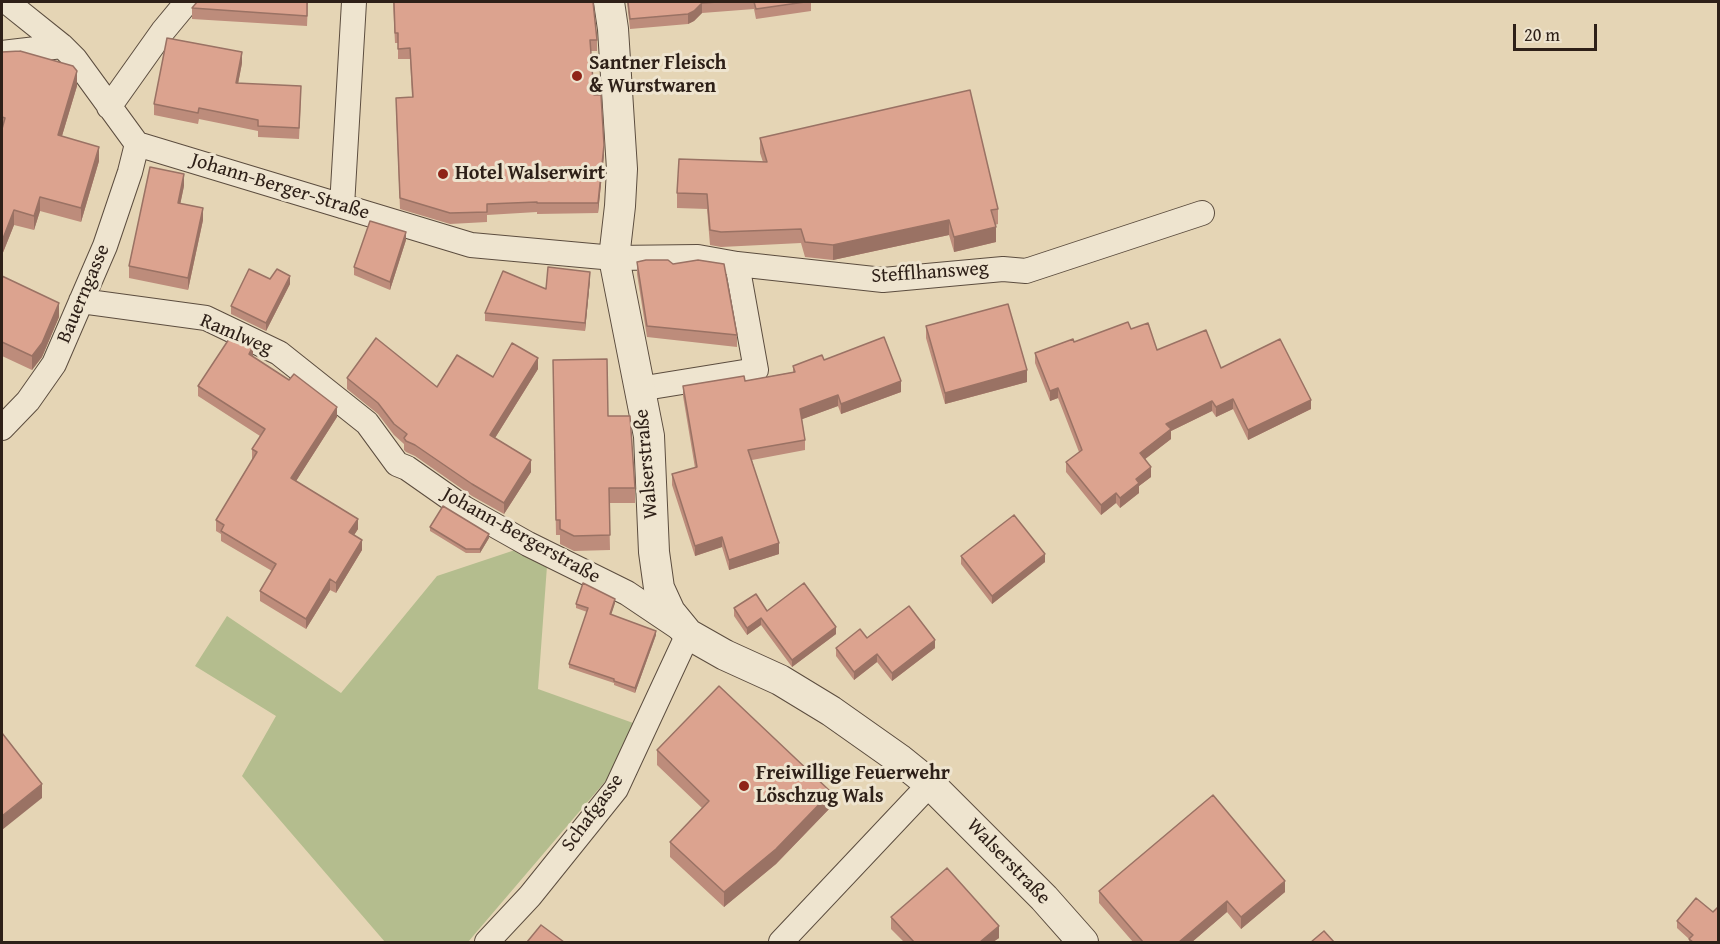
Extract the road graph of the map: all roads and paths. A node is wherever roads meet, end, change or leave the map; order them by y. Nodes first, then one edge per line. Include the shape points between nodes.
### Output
1 (7, 2) edge
2 (187, 2) edge
3 (354, 2) edge
4 (609, 2) edge
5 (62, 46) junction
6 (2, 53) edge
7 (109, 107) junction
8 (137, 144) junction
9 (342, 206) junction
10 (1202, 213) dead end
11 (614, 258) junction
12 (737, 264) junction
13 (81, 302) junction
14 (639, 389) junction
15 (368, 423) joint
16 (2, 428) edge
17 (688, 634) junction
18 (930, 784) junction
19 (487, 942) edge
20 (781, 942) edge
21 (1083, 942) edge

1 - 5 street
2 - 7 street
3 - 9 street
4 - 11 street, Walserstraße via 622,169
5 - 6 street
5 - 7 street
7 - 8 street
8 - 9 street, Johann-Berger-Straße
8 - 13 street, Bauerngasse via 105,246
9 - 11 street, Johann-Berger-Straße via 471,245
10 - 12 street, Stefflhansweg via 1026,271 1003,269 883,280
11 - 12 street, Stefflhansweg via 698,257
11 - 14 street, Walserstraße
12 - 14 street via 756,370
13 - 15 street, Ramlweg via 206,318 279,353
13 - 16 street, Bauerngasse via 54,364 28,401
14 - 17 street, Walserstraße via 649,435 659,588 669,612
15 - 17 street, Johann-Bergerstraße via 397,464 528,544 627,592
17 - 18 street, Walserstraße via 780,680 831,711
17 - 19 street, Schafgasse via 616,789 530,896
18 - 20 street
18 - 21 street, Walserstraße

